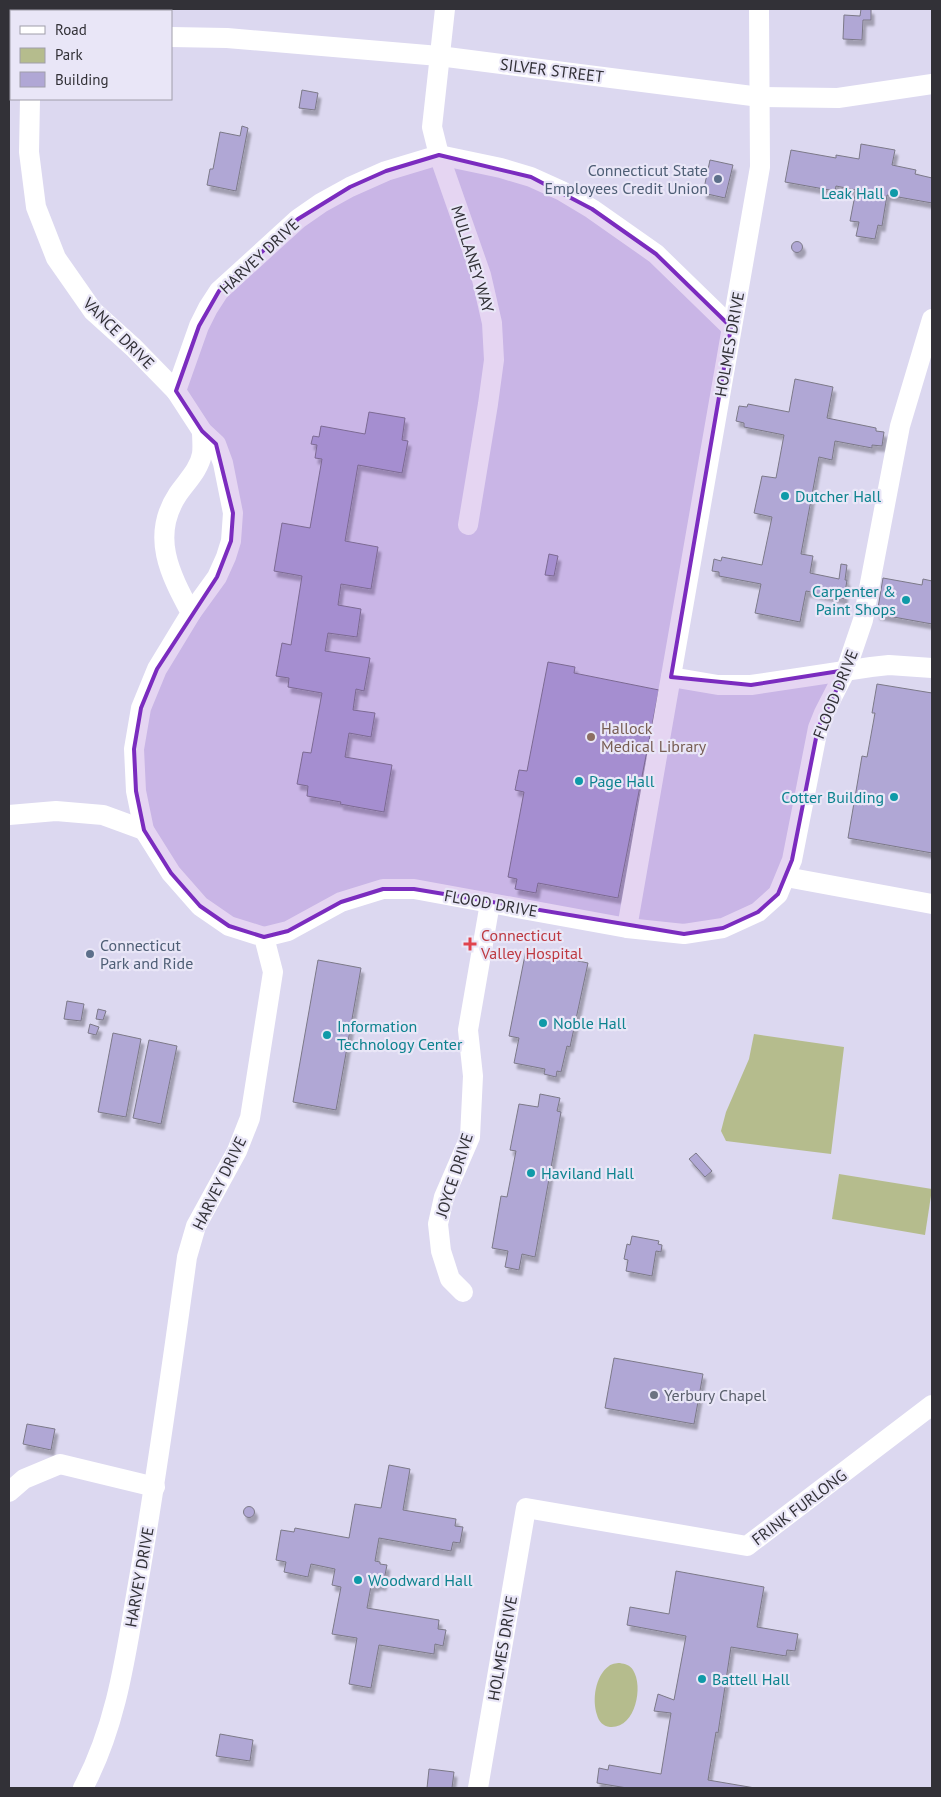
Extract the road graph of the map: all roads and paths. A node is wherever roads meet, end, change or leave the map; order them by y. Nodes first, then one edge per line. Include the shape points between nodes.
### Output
1 (445, 9) edge
2 (759, 9) edge
3 (172, 37) edge
4 (439, 56) junction
5 (932, 84) edge
6 (760, 97) junction
7 (30, 100) edge
8 (439, 155) junction
9 (932, 320) edge
10 (731, 327) junction
11 (176, 390) junction
12 (202, 431) junction
13 (468, 525) dead end
14 (191, 613) junction
15 (932, 668) edge
16 (846, 670) junction
17 (671, 677) junction
18 (9, 815) edge
19 (144, 830) junction
20 (786, 877) junction
21 (490, 903) junction
22 (932, 904) edge
23 (627, 928) junction
24 (264, 937) junction
25 (463, 1292) dead end
26 (932, 1405) edge
27 (155, 1487) junction
28 (9, 1492) edge
29 (526, 1508) joint
30 (83, 1788) edge
31 (478, 1788) edge

1 - 4 street, MULLANEY WAY
2 - 6 street, HOLMES DRIVE
3 - 4 street, SILVER STREET via 227,38
4 - 6 street, SILVER STREET
4 - 8 street, MULLANEY WAY via 432,127
5 - 6 street, SILVER STREET via 838,98
6 - 10 street, HOLMES DRIVE via 760,167
7 - 11 street, VANCE DRIVE via 29,152 36,207 56,258 94,311
8 - 10 street via 509,170 562,191 656,254
8 - 11 street, HARVEY DRIVE via 386,171 350,187 298,219 220,291 199,326
8 - 13 street, MULLANEY WAY via 481,275 492,323 494,360
9 - 16 street, FLOOD DRIVE via 900,426 863,620
10 - 17 street, HOLMES DRIVE
11 - 12 street
12 - 14 street via 199,463 173,502 164,536 171,574
12 - 14 street via 216,444 233,513 226,557 209,590
14 - 19 street via 157,669 141,708 134,749 136,791
15 - 16 street via 889,665
16 - 17 street via 751,685 718,685
16 - 20 street, FLOOD DRIVE via 818,728
17 - 23 street, HOLMES DRIVE
18 - 19 street via 56,811 103,815
19 - 24 street via 171,873 200,906 229,926
20 - 22 street
20 - 23 street, FLOOD DRIVE via 778,894 758,912 723,928 684,934
21 - 23 street, FLOOD DRIVE
21 - 24 street, FLOOD DRIVE via 414,889 383,889 341,902 288,931
21 - 25 street, JOYCE DRIVE via 468,1030 472,1076 470,1137 444,1197 438,1224 441,1251 450,1279
24 - 27 street, HARVEY DRIVE via 273,972 250,1118 237,1151 196,1226 187,1257
26 - 29 street, FRINK FURLONG via 747,1546
27 - 28 street via 60,1464 24,1479
27 - 30 street, HARVEY DRIVE via 118,1695 95,1766
29 - 31 street, HOLMES DRIVE

